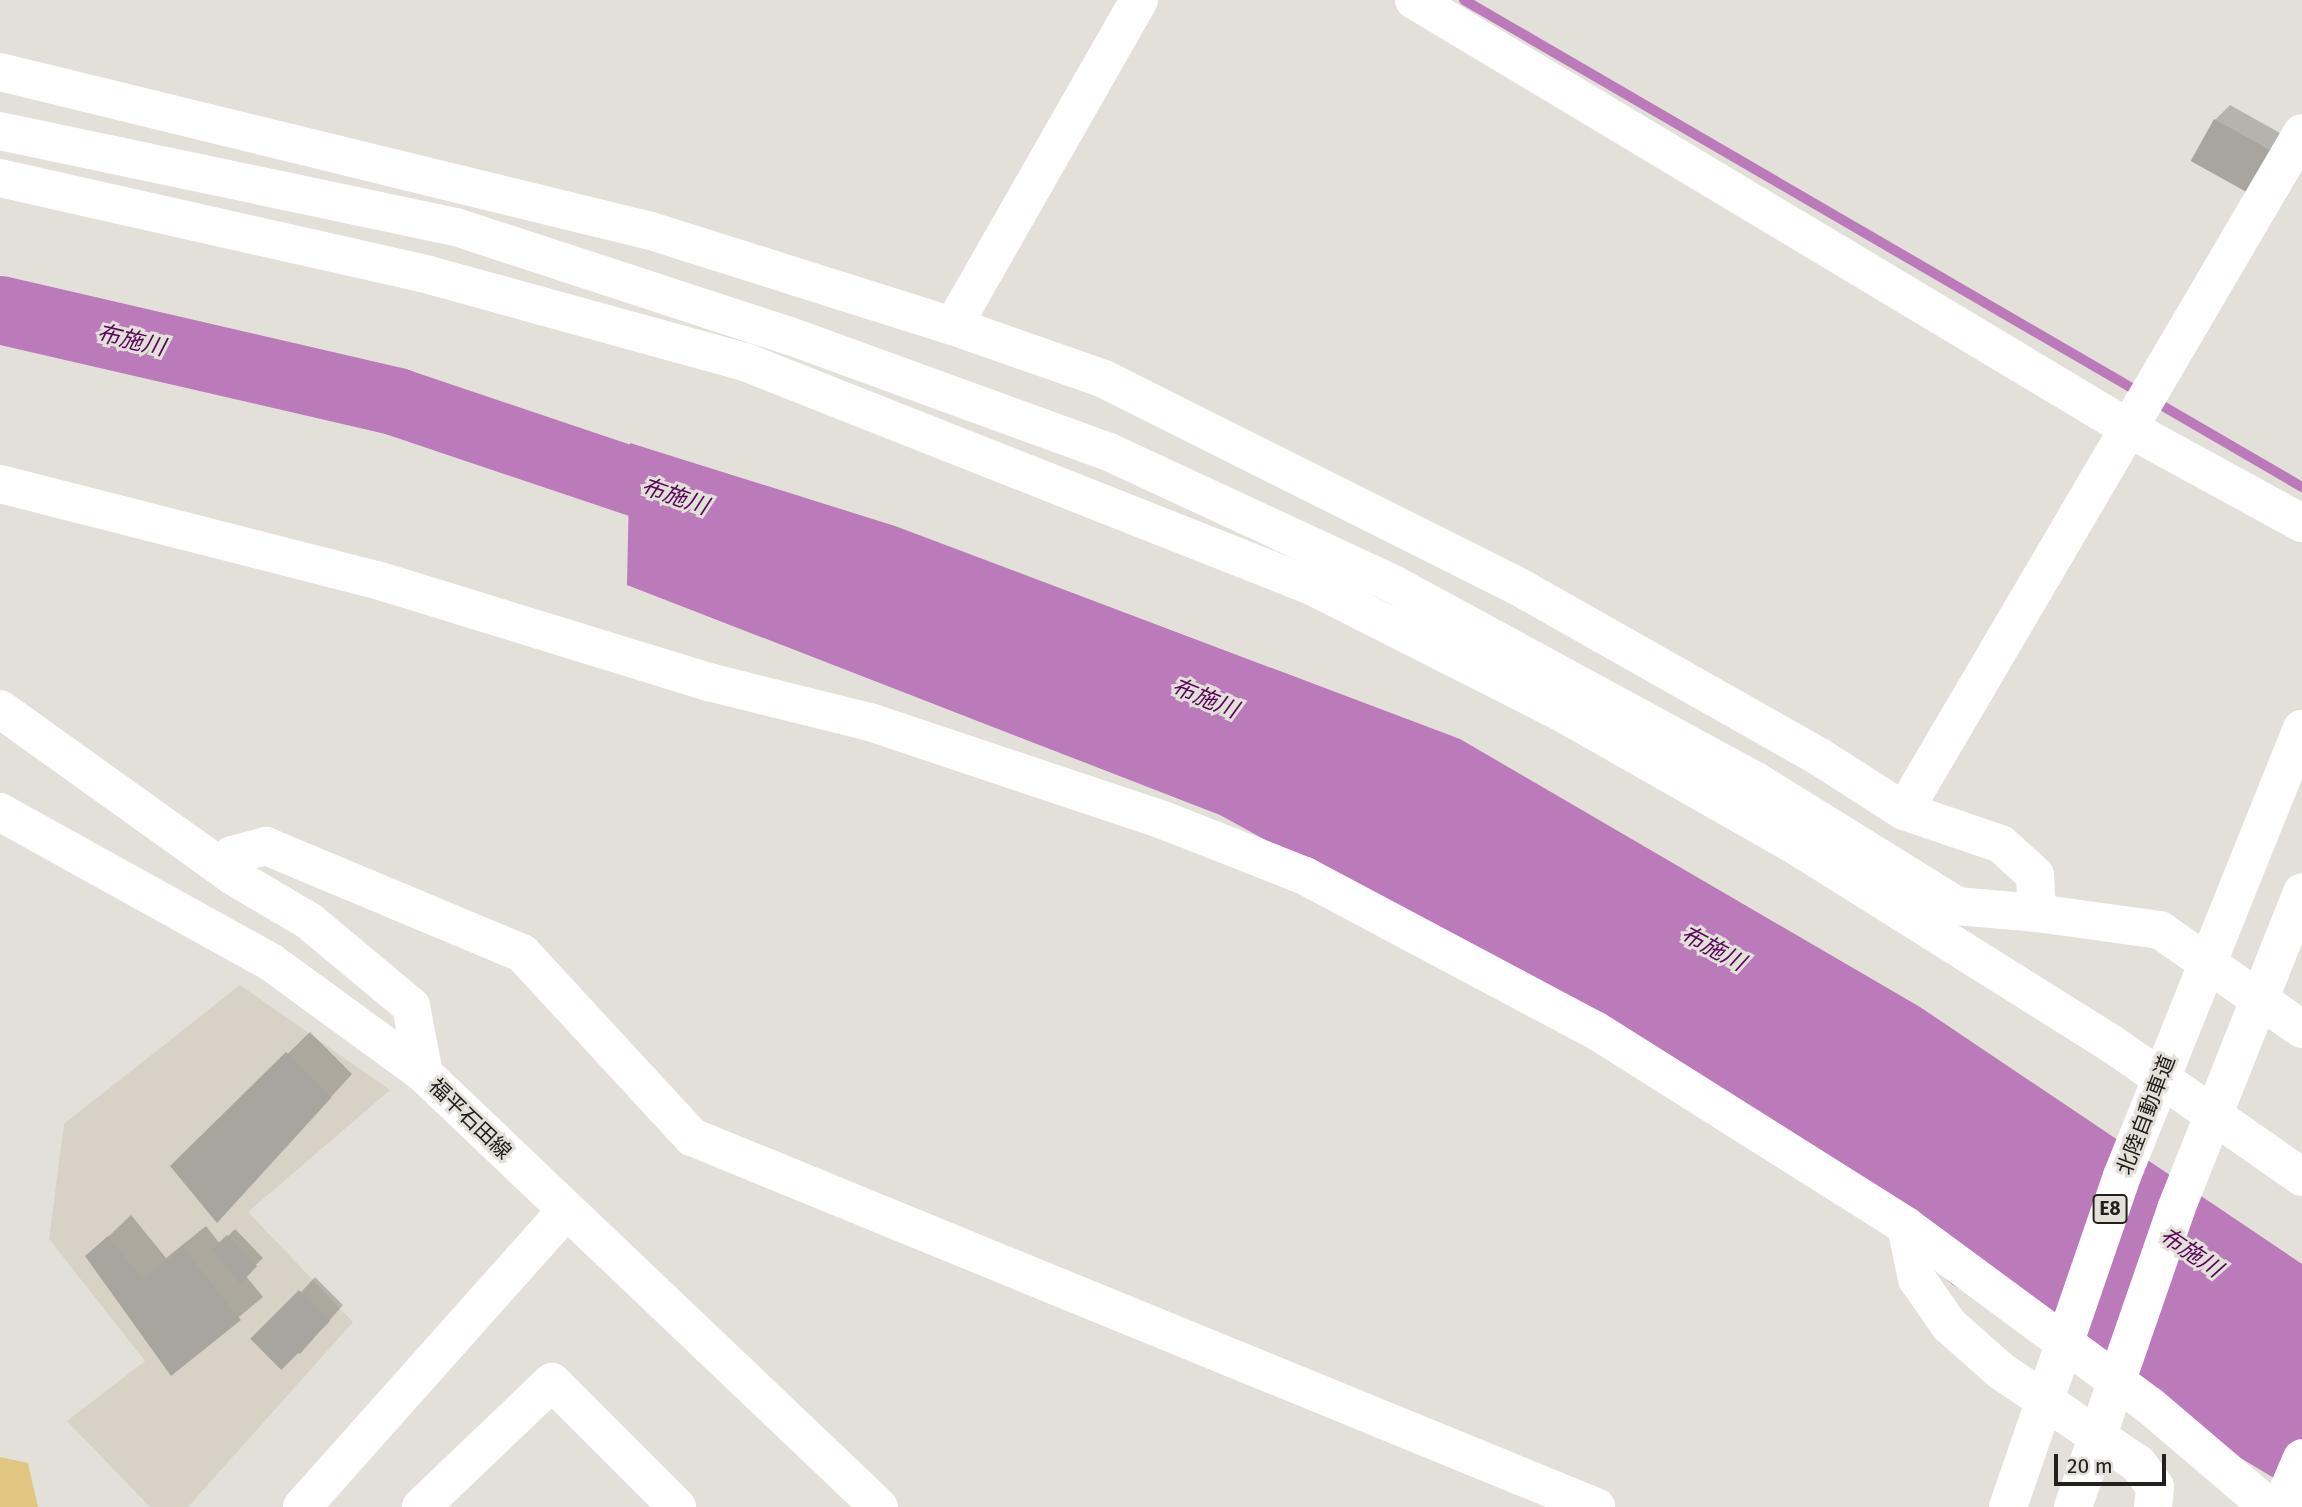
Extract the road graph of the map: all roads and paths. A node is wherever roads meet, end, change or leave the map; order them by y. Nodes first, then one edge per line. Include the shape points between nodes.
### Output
1 (1139, 0) edge
2 (1414, 0) edge
3 (0, 72) edge
4 (0, 131) edge
5 (2302, 132) edge
6 (0, 178) edge
7 (953, 326) junction
8 (2130, 429) junction
9 (0, 484) edge
10 (2302, 523) edge
11 (0, 709) edge
12 (2302, 729) edge
13 (1904, 811) junction
14 (1, 814) edge
15 (233, 876) junction
16 (2302, 892) edge
17 (2037, 913) junction
18 (2302, 1029) edge
19 (424, 1074) junction
20 (2302, 1177) edge
21 (565, 1212) junction
22 (1906, 1226) junction
23 (2302, 1458) edge
24 (302, 1507) edge
25 (421, 1507) edge
26 (677, 1507) edge
27 (878, 1507) edge
28 (1596, 1507) edge
29 (2008, 1507) edge
30 (2073, 1507) edge
31 (2153, 1507) edge
32 (2269, 1507) edge
33 (2281, 1507) edge

1 - 7 main road
2 - 8 main road
3 - 7 main road via 651,231
4 - 17 main road via 456,227 790,337 1109,452 1393,584 1754,780 1957,906
5 - 8 main road
6 - 20 main road via 429,275 745,362 1314,587 1566,715 1793,844 2112,1044
7 - 13 main road via 1104,379 1521,588 1818,756
8 - 10 main road
8 - 13 main road
9 - 22 main road via 377,580 709,682 870,722 1163,820 1305,876 1595,1030
11 - 15 main road
12 - 29 main road, 北陸自動車道 / E8 via 2122,1175
13 - 17 main road via 2001,844 2035,876
14 - 19 main road, 福平石田線 via 272,963
15 - 19 main road via 309,921 411,1006
15 - 28 main road via 232,855 266,846 522,953 692,1137
16 - 30 main road via 2176,1209
17 - 18 main road via 2160,930
19 - 21 main road, 福平石田線
21 - 24 main road
21 - 27 main road, 福平石田線
22 - 31 main road via 1917,1279 1949,1325 2001,1371 2138,1464 2155,1487
22 - 32 main road via 2149,1405
23 - 33 main road
25 - 26 main road via 552,1382

